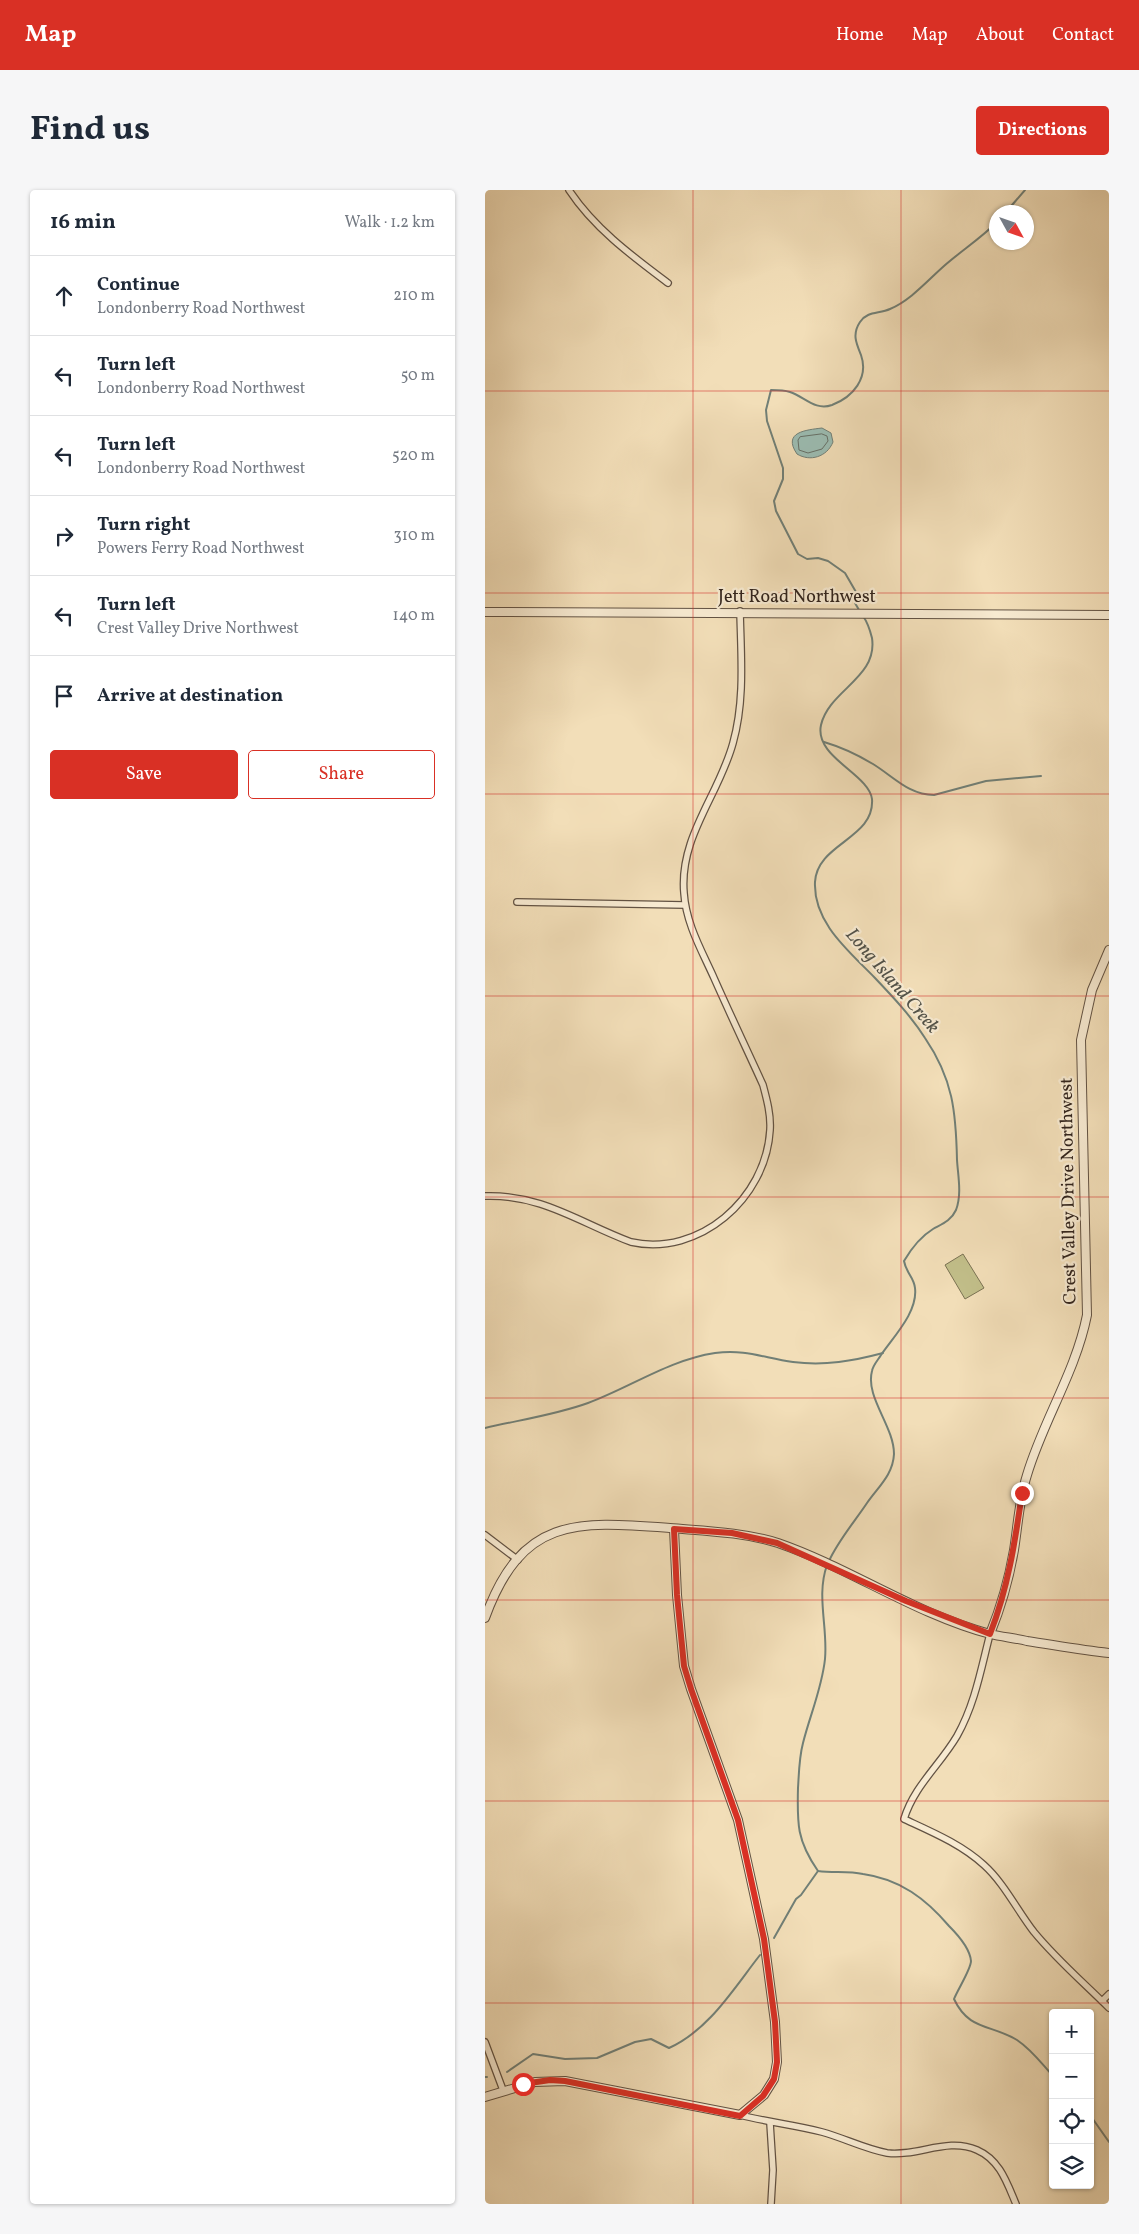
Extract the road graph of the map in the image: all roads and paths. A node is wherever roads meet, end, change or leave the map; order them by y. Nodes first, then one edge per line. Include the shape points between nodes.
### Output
1 (569, 190) edge
2 (668, 283) dead end
3 (740, 611) junction
4 (485, 612) edge
5 (1109, 614) edge
6 (517, 902) dead end
7 (685, 904) junction
8 (1109, 950) edge
9 (485, 1196) edge
10 (674, 1529) junction
11 (485, 1535) edge
12 (518, 1560) junction
13 (485, 1618) edge
14 (990, 1634) junction
15 (1109, 1653) edge
16 (1109, 1994) edge
17 (1102, 2001) junction
18 (1109, 2008) edge
19 (485, 2042) edge
20 (503, 2090) junction
21 (485, 2097) edge
22 (740, 2116) junction
23 (770, 2123) junction
24 (771, 2204) edge
25 (1016, 2204) edge

1 - 2 street via 590,218
3 - 4 street, Jett Road Northwest
3 - 5 street, Jett Road Northwest
3 - 7 street via 742,687 738,724 726,764 688,848 683,876
6 - 7 street
7 - 9 street via 694,934 767,1100 768,1144 751,1186 717,1224 682,1242 662,1245 631,1242 541,1203
8 - 14 street, Crest Valley Drive Northwest via 1092,990 1081,1040 1087,1315 1075,1357 1027,1474 1009,1574
10 - 12 street via 612,1524 574,1526 542,1538
10 - 14 street via 732,1533 777,1543 906,1601
10 - 22 street via 684,1666 738,1820 764,1939 775,2022 777,2062 774,2079 763,2096
11 - 12 street
12 - 13 street via 503,1580
14 - 15 street
14 - 17 street, Crest Valley Drive Northwest via 975,1694 964,1722 948,1750 915,1792 904,1819 951,1842 983,1864 1035,1932
16 - 17 street
17 - 18 street
19 - 20 street
20 - 21 street
20 - 22 street via 535,2082 565,2081
22 - 23 street
23 - 24 street
23 - 25 street via 821,2132 889,2153 951,2145 977,2150 991,2158 1001,2170

